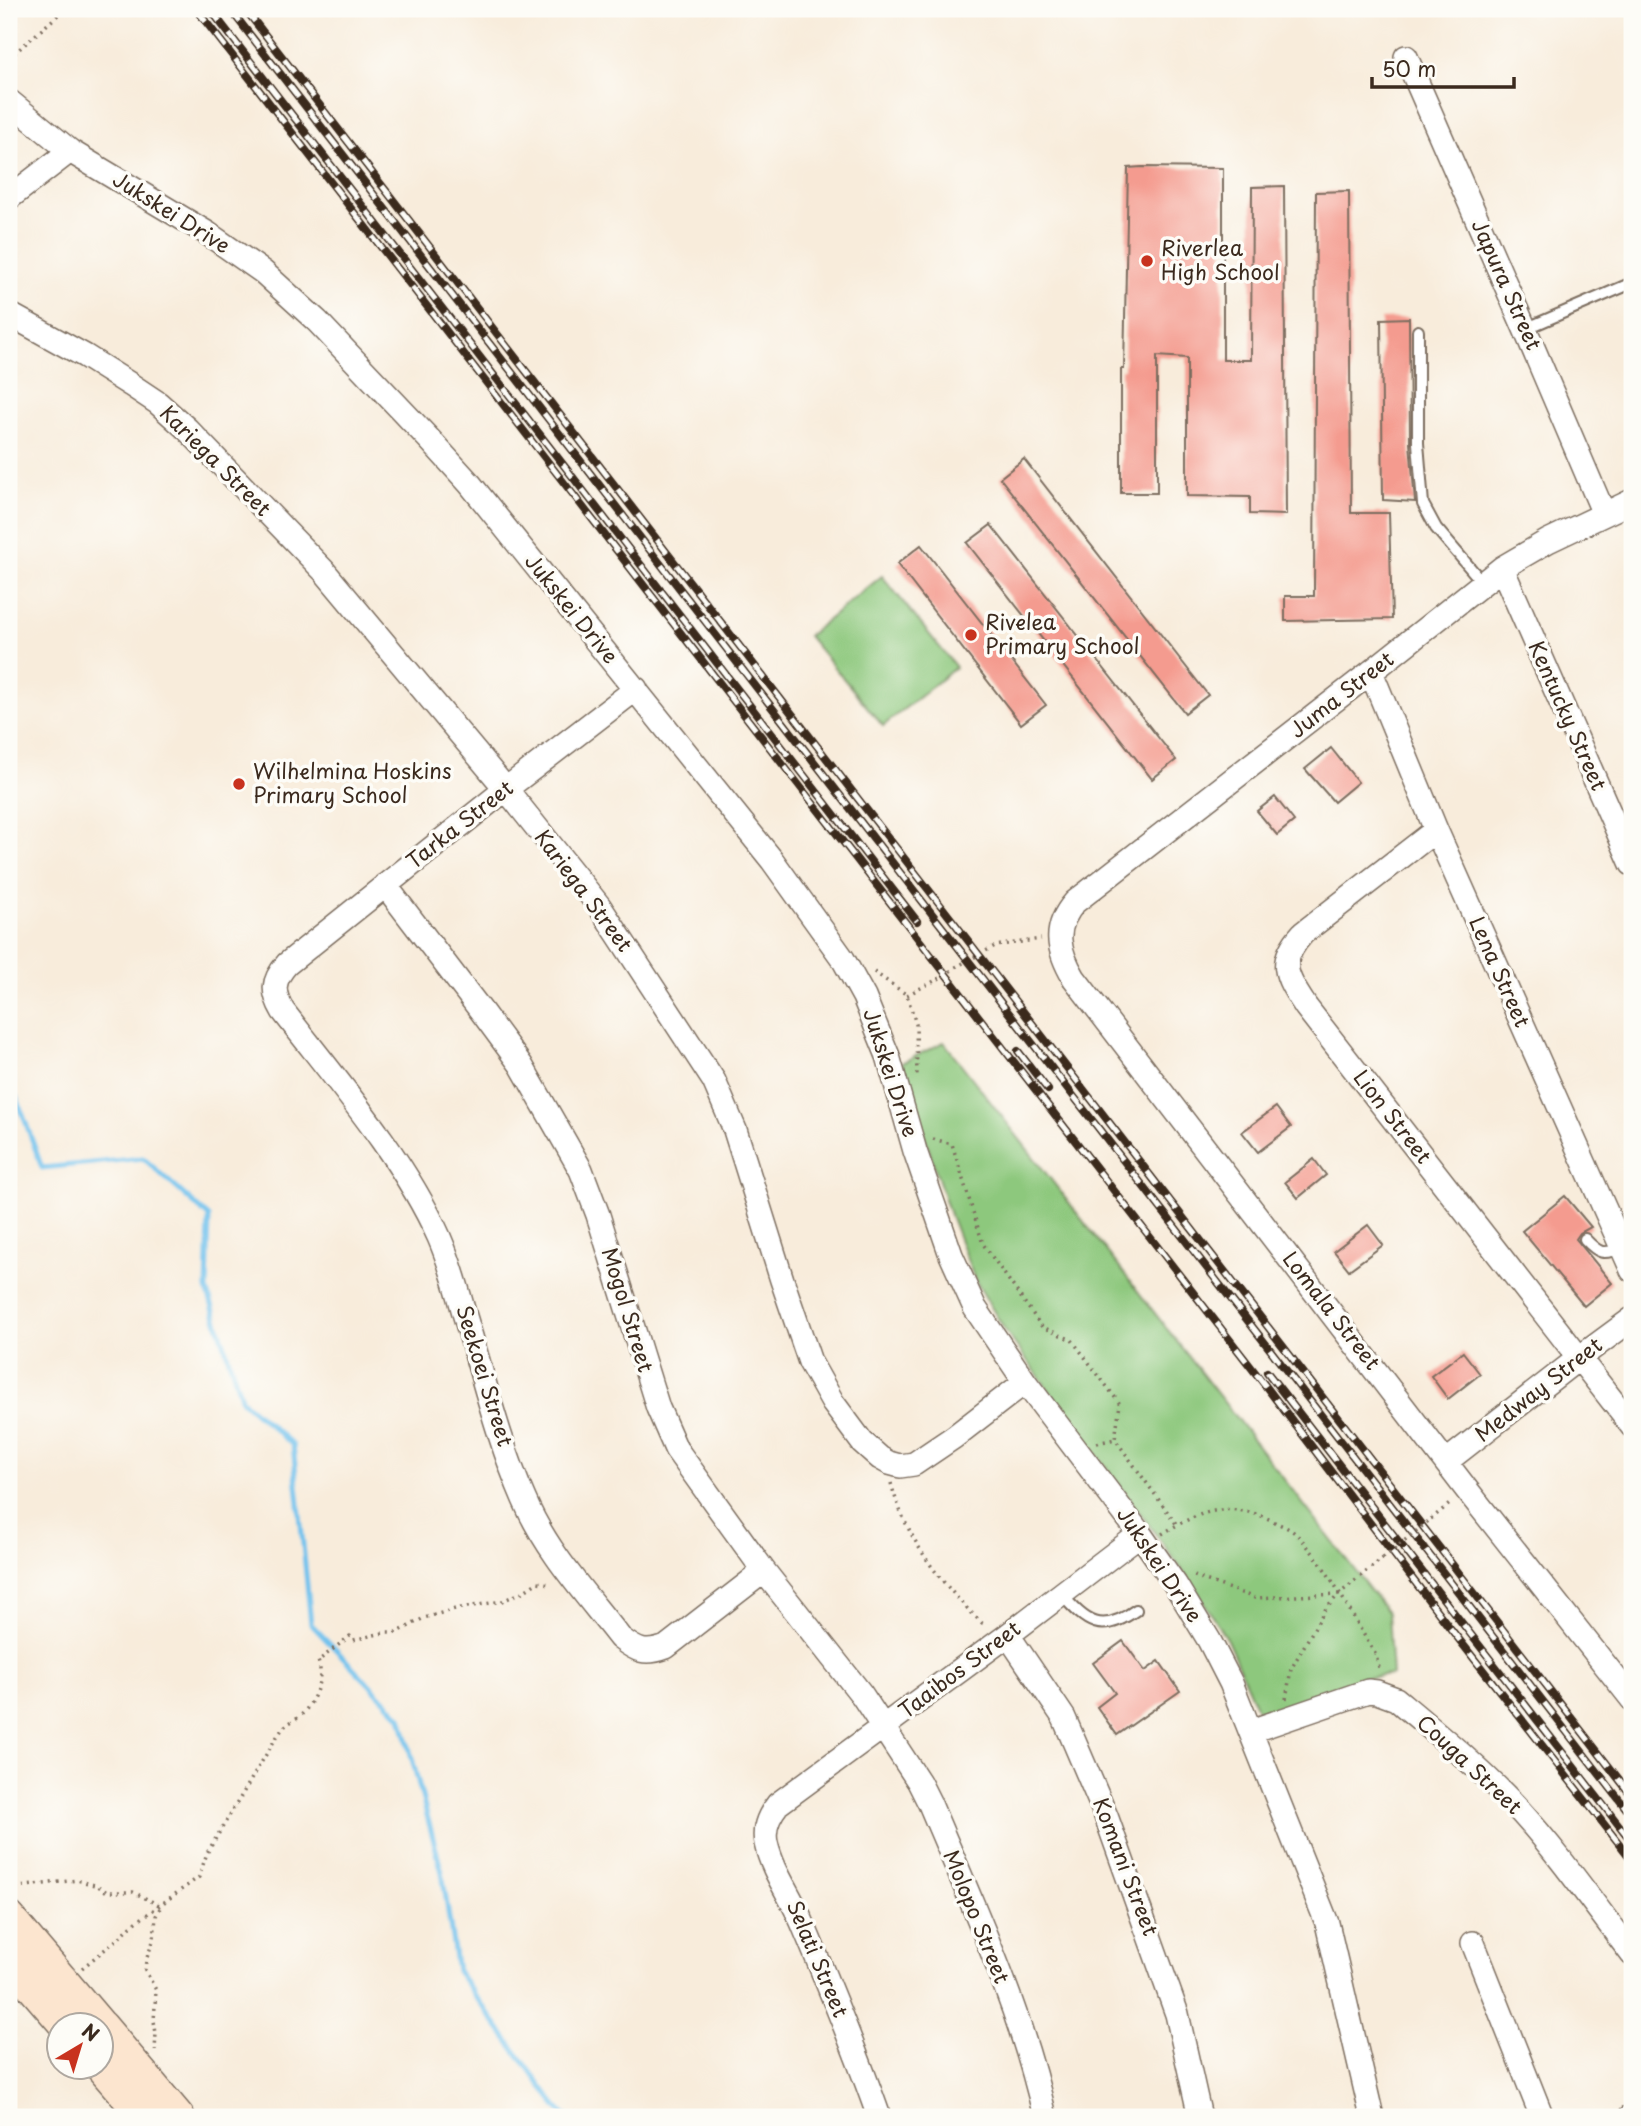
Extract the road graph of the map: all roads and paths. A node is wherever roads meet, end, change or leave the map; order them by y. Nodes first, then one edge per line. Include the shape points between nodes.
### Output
1 (65, 9) edge
2 (1406, 57) dead end
3 (9, 58) edge
4 (9, 101) edge
5 (70, 151) junction
6 (9, 198) edge
7 (1632, 283) edge
8 (9, 314) edge
9 (1525, 329) junction
10 (1418, 331) dead end
11 (1632, 501) edge
12 (1604, 514) junction
13 (1502, 568) junction
14 (1483, 583) junction
15 (1371, 673) junction
16 (636, 690) junction
17 (506, 789) junction
18 (1436, 830) junction
19 (1632, 864) edge
20 (384, 885) junction
21 (1059, 943) junction
22 (287, 964) joint
23 (907, 995) dead end
24 (910, 1133) junction
25 (1585, 1239) dead end
26 (1622, 1248) junction
27 (1632, 1270) edge
28 (1632, 1319) edge
29 (1579, 1358) junction
30 (1025, 1382) junction
31 (1632, 1426) edge
32 (1447, 1461) junction
33 (889, 1463) junction
34 (1448, 1505) dead end
35 (1177, 1525) junction
36 (1150, 1547) junction
37 (568, 1569) junction
38 (764, 1572) junction
39 (1061, 1594) junction
40 (1339, 1594) junction
41 (1136, 1610) dead end
42 (1008, 1635) junction
43 (1386, 1694) junction
44 (1632, 1699) edge
45 (1282, 1720) junction
46 (883, 1727) junction
47 (1251, 1731) junction
48 (778, 1804) joint
49 (9, 1888) edge
50 (161, 1906) junction
51 (9, 1918) edge
52 (1473, 1943) dead end
53 (1632, 1954) edge
54 (9, 1959) edge
55 (63, 1982) junction
56 (52, 2010) edge
57 (87, 2010) edge
58 (116, 2045) edge
59 (144, 2077) junction
60 (112, 2080) edge
61 (145, 2117) edge
62 (177, 2117) edge
63 (879, 2117) edge
64 (1045, 2117) edge
65 (1200, 2117) edge
66 (1372, 2117) edge
67 (1542, 2117) edge

1 - 3 path
2 - 9 street, Japura Street
4 - 5 street, Jukskei Drive
5 - 6 street
5 - 16 street, Jukskei Drive via 207,233 287,292 470,484
7 - 9 lane
8 - 17 street, Kariega Street via 108,370 172,415 324,571
9 - 12 street, Japura Street
10 - 14 lane via 1423,503 1436,528
11 - 12 street, Juma Street
12 - 13 street, Juma Street
13 - 14 street, Juma Street
13 - 19 street, Kentucky Street
14 - 15 street, Juma Street
15 - 18 street, Lena Street
15 - 21 street, Juma Street via 1075,902 1066,912
16 - 17 street, Tarka Street
16 - 24 street, Jukskei Drive via 772,860 843,959 888,1056
17 - 20 street, Tarka Street
17 - 33 street, Kariega Street via 600,907 714,1081 735,1130 810,1362 846,1423
18 - 26 street, Lena Street
18 - 29 street, Lion Street via 1303,933 1288,952 1286,970 1306,1007
20 - 22 street, Tarka Street
20 - 38 street, Mogol Street via 521,1065 581,1170 667,1432 686,1466
21 - 23 path via 1038,938 995,946
21 - 32 street, Lomala Street via 1074,978
22 - 37 street, Seekoei Street via 276,981 278,1002 386,1148 427,1212 449,1262 523,1498
24 - 30 street, Jukskei Drive via 964,1285
24 - 35 path via 952,1144 983,1244 1042,1327 1072,1340 1120,1404 1115,1439
25 - 26 lane via 1607,1254
26 - 27 street, Lena Street
28 - 29 street, Medway Street
29 - 31 street, Lion Street
29 - 32 street, Medway Street
30 - 33 street via 921,1461 900,1466
30 - 36 street, Jukskei Drive
32 - 44 street, Lomala Street
33 - 42 path via 891,1486 921,1554 982,1623
34 - 40 path, bridge
35 - 36 path
35 - 40 path via 1219,1508 1256,1513 1294,1532
36 - 39 street, Taaibos Street
36 - 40 path via 1255,1598
36 - 47 street, Jukskei Drive via 1209,1640
37 - 38 street, Seekoei Street via 620,1638 631,1647 653,1652 676,1640
37 - 50 path via 550,1584 538,1582 502,1601 424,1618 398,1632 353,1640 350,1636 318,1661 318,1685 309,1706 273,1743 206,1853 199,1877
38 - 46 street, Mogol Street
39 - 41 lane via 1083,1617 1100,1625
39 - 42 street, Taaibos Street
40 - 43 path via 1376,1655
40 - 45 path via 1291,1669
42 - 46 street, Taaibos Street
42 - 65 street, Komani Street via 1064,1718 1106,1816 1174,2002
43 - 45 street via 1368,1691 1352,1695
43 - 53 street, Couga Street via 1520,1811
45 - 47 street
46 - 48 street, Taaibos Street
46 - 64 street, Molopo Street via 930,1804 952,1855 1001,1975
47 - 66 street, Jukskei Drive via 1327,1923
48 - 63 street, Selati Street via 766,1826 765,1841 837,2005
49 - 50 path via 78,1880 107,1892 133,1892
50 - 55 path
50 - 59 path via 145,1970 156,1990 156,2033 155,2051
51 - 55 main road
52 - 67 street
54 - 56 main road
55 - 57 main road
58 - 59 main road
59 - 62 main road
60 - 61 main road

